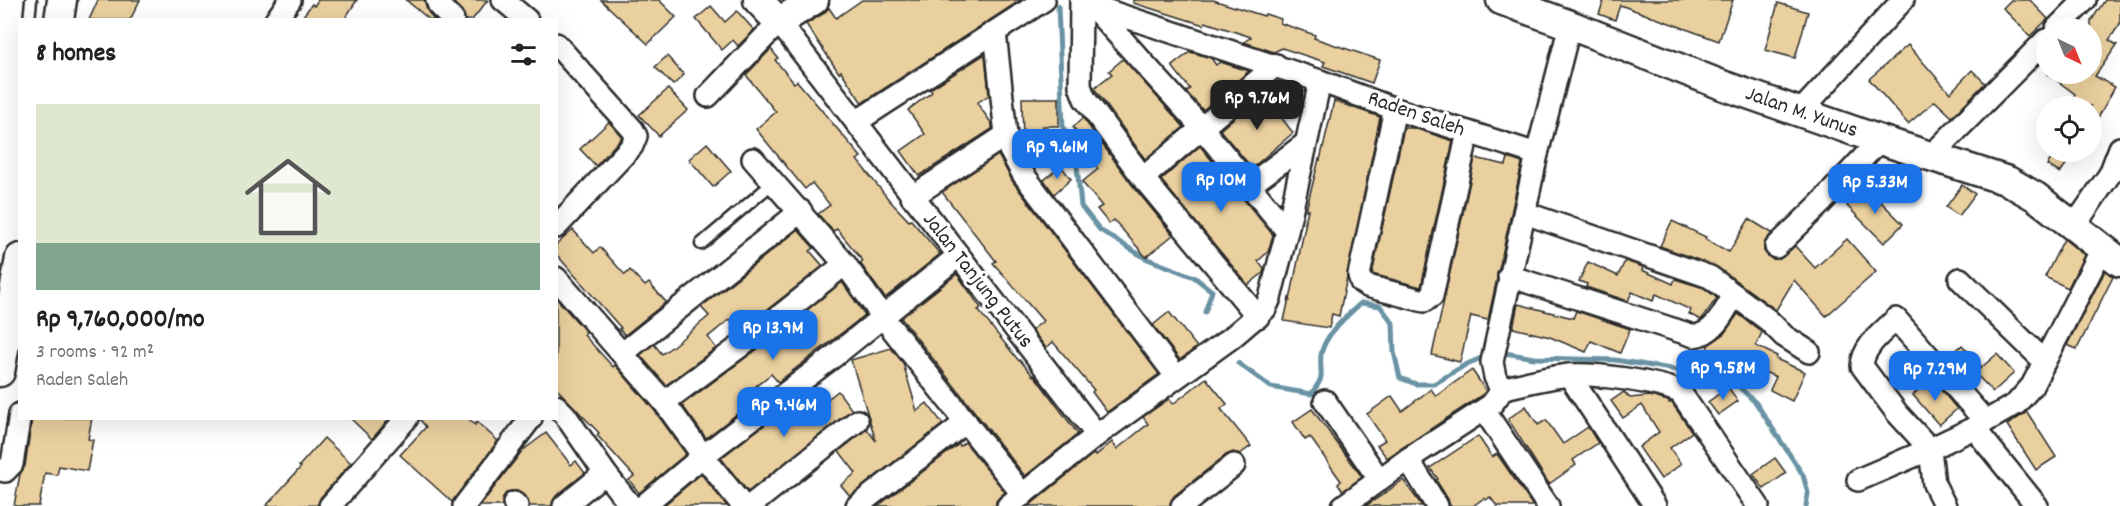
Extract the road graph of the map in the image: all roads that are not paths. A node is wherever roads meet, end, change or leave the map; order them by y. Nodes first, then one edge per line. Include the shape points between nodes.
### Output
1 (32, 0) edge
2 (62, 0) edge
3 (291, 0) edge
4 (437, 0) edge
5 (503, 0) edge
6 (758, 0) edge
7 (814, 0) edge
8 (1044, 0) edge
9 (1501, 0) edge
10 (1903, 0) edge
11 (2085, 0) edge
12 (1085, 2) edge
13 (1574, 13) edge
14 (29, 18) edge
15 (59, 18) edge
16 (278, 18) edge
17 (451, 18) edge
18 (525, 18) edge
19 (2067, 18) edge
20 (779, 22) junction
21 (995, 32) junction
22 (558, 46) edge
23 (2036, 50) edge
24 (1276, 65) junction
25 (1320, 81) junction
26 (708, 96) dead end
27 (1395, 109) junction
28 (1800, 112) junction
29 (856, 122) junction
30 (1202, 128) junction
31 (1468, 132) junction
32 (1006, 135) junction
33 (1880, 140) junction
34 (1305, 144) junction
35 (2120, 148) edge
36 (1538, 154) junction
37 (1931, 156) junction
38 (753, 159) dead end
39 (1143, 178) junction
40 (2115, 178) edge
41 (774, 182) junction
42 (1250, 186) junction
43 (912, 197) junction
44 (801, 211) junction
45 (1525, 213) junction
46 (2071, 222) junction
47 (558, 225) edge
48 (1287, 231) junction
49 (701, 244) dead end
50 (1776, 247) dead end
51 (2111, 255) edge
52 (958, 256) junction
53 (845, 264) junction
54 (1509, 276) junction
55 (1960, 279) dead end
56 (558, 280) edge
57 (18, 282) edge
58 (1734, 295) junction
59 (882, 316) junction
60 (1258, 317) junction
61 (14, 329) edge
62 (1809, 352) dead end
63 (623, 353) junction
64 (2044, 361) junction
65 (0, 372) edge
66 (1569, 375) junction
67 (1176, 376) junction
68 (1501, 389) junction
69 (1325, 401) dead end
70 (664, 402) junction
71 (558, 407) edge
72 (1484, 410) junction
73 (19, 420) edge
74 (405, 420) edge
75 (529, 420) edge
76 (554, 420) edge
77 (857, 421) dead end
78 (966, 422) junction
79 (1980, 425) junction
80 (1097, 435) junction
81 (1930, 448) junction
82 (703, 456) junction
83 (1408, 459) junction
84 (1234, 465) dead end
85 (0, 470) edge
86 (601, 476) junction
87 (1379, 479) junction
88 (1858, 480) dead end
89 (1016, 500) edge
90 (330, 506) edge
91 (464, 506) edge
92 (564, 506) edge
93 (618, 506) edge
94 (632, 506) edge
95 (643, 506) edge
96 (743, 506) edge
97 (750, 506) edge
98 (857, 506) edge
99 (1183, 506) edge
100 (1343, 506) edge
101 (1437, 506) edge
102 (1548, 506) edge
103 (1655, 506) edge
104 (1758, 506) edge
105 (1945, 506) edge
106 (2037, 506) edge

1 - 14 lane
2 - 15 street
3 - 16 street
4 - 17 street
5 - 18 street
6 - 20 street
7 - 20 street
8 - 21 street
9 - 13 street, Jalan M. Yunus
10 - 28 street
11 - 19 street
12 - 24 street, Raden Saleh
12 - 30 street
12 - 39 street via 1082,93
13 - 28 street, Jalan M. Yunus via 1722,85
13 - 36 street
20 - 26 street
20 - 29 street, Jalan Tanjung Putus
21 - 29 street
21 - 32 street
22 - 47 street via 636,136 632,146
23 - 37 street
24 - 25 street, Raden Saleh
24 - 30 street
25 - 27 street, Raden Saleh
25 - 34 street
27 - 31 street, Raden Saleh
27 - 31 street via 1359,275 1367,286 1424,301 1432,296
28 - 33 street, Jalan M. Yunus
29 - 43 street, Jalan Tanjung Putus
30 - 39 street
30 - 42 street
31 - 36 street, Raden Saleh
32 - 43 street
32 - 67 street via 1023,174
33 - 37 street, Jalan M. Yunus
33 - 50 street
34 - 42 street
34 - 48 street
35 - 40 street
36 - 45 street
37 - 46 street, Jalan M. Yunus via 2008,181
38 - 41 street
39 - 60 street
40 - 46 street
41 - 44 street
41 - 49 lane
42 - 48 street
43 - 52 street, Jalan Tanjung Putus
44 - 53 street
44 - 63 street
45 - 54 street
45 - 58 street via 1710,277
46 - 51 street, Jalan M. Yunus
48 - 60 street via 1270,298
51 - 64 street
52 - 59 street
52 - 80 street, Jalan Tanjung Putus
53 - 59 street
53 - 70 street
54 - 58 street via 1694,336 1716,324
54 - 68 street via 1492,362
55 - 64 street
56 - 63 street
57 - 61 street
58 - 62 street
59 - 78 street
59 - 82 street
60 - 67 street
61 - 65 street
63 - 70 street
64 - 79 street via 2032,386 2016,404
66 - 68 street
66 - 103 street
66 - 104 street via 1648,383 1680,392
67 - 80 street
68 - 72 street
69 - 87 street
70 - 82 street
71 - 86 street
72 - 83 street
72 - 102 street
73 - 85 street via 12,464 5,471
74 - 90 street
75 - 91 street
76 - 86 street
77 - 97 street
78 - 89 street
78 - 98 street
79 - 81 street
79 - 81 street via 1896,319 1867,349 1862,366 1897,413
79 - 106 street
80 - 89 street
81 - 88 street
81 - 105 street via 1934,484
82 - 95 street
82 - 96 street
83 - 87 street
83 - 101 street
84 - 99 street
86 - 92 street
86 - 93 street
86 - 94 street
87 - 100 street

